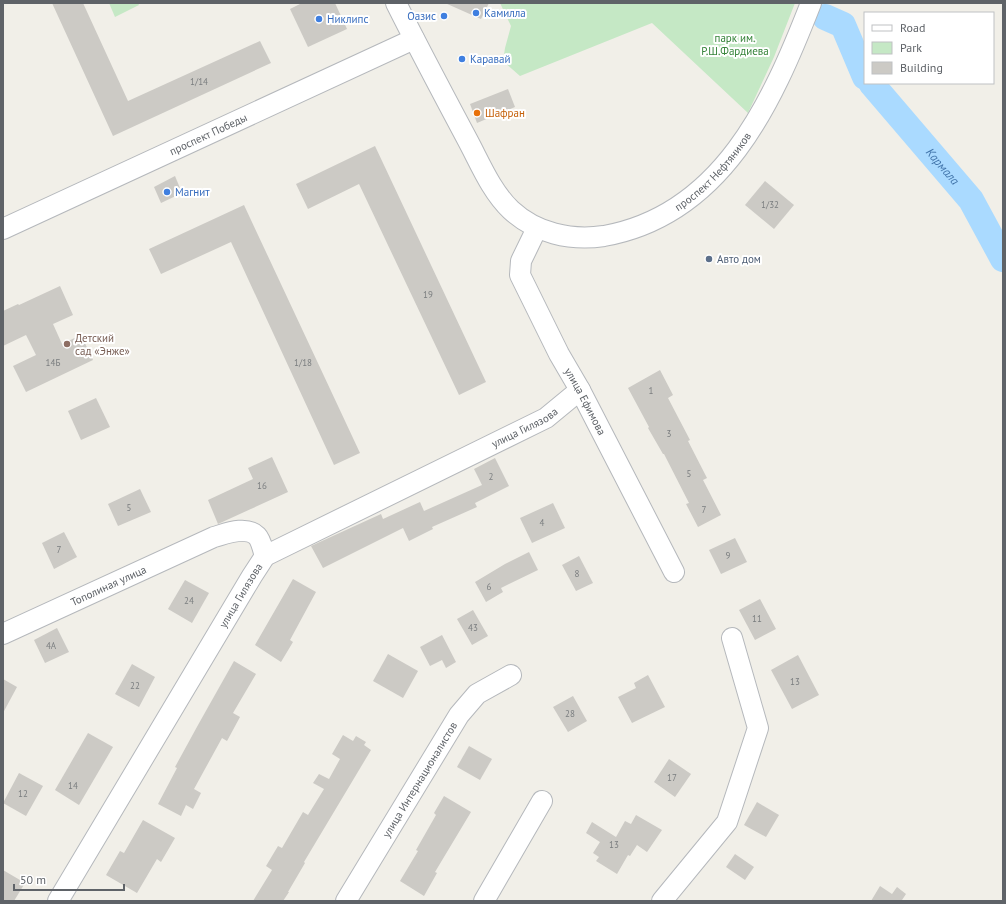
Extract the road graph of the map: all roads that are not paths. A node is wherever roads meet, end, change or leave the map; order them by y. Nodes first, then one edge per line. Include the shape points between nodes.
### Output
1 (396, 3) edge
2 (811, 3) edge
3 (414, 39) junction
4 (537, 228) junction
5 (3, 229) edge
6 (580, 390) junction
7 (265, 556) junction
8 (674, 572) dead end
9 (3, 634) edge
10 (732, 638) dead end
11 (511, 675) dead end
12 (542, 801) dead end
13 (58, 901) edge
14 (346, 901) edge
15 (484, 901) edge
16 (662, 901) edge

1 - 3 street, проспект Нефтяников
2 - 4 street, проспект Нефтяников via 795,44 763,111 741,146 720,171 698,191 670,212 615,234 588,238 567,237
3 - 4 street, проспект Нефтяников via 495,190 510,208
3 - 5 street, проспект Победы
4 - 6 street, улица Ефимова via 521,261 520,275
6 - 7 street, улица Гилязова via 546,418
6 - 8 street, улица Ефимова
7 - 9 street, Тополиная улица via 259,539 253,534 236,531 214,538
7 - 13 street, улица Гилязова
10 - 16 street via 758,728 727,822
11 - 14 street, улица Интернационалистов via 477,694 459,715
12 - 15 street

